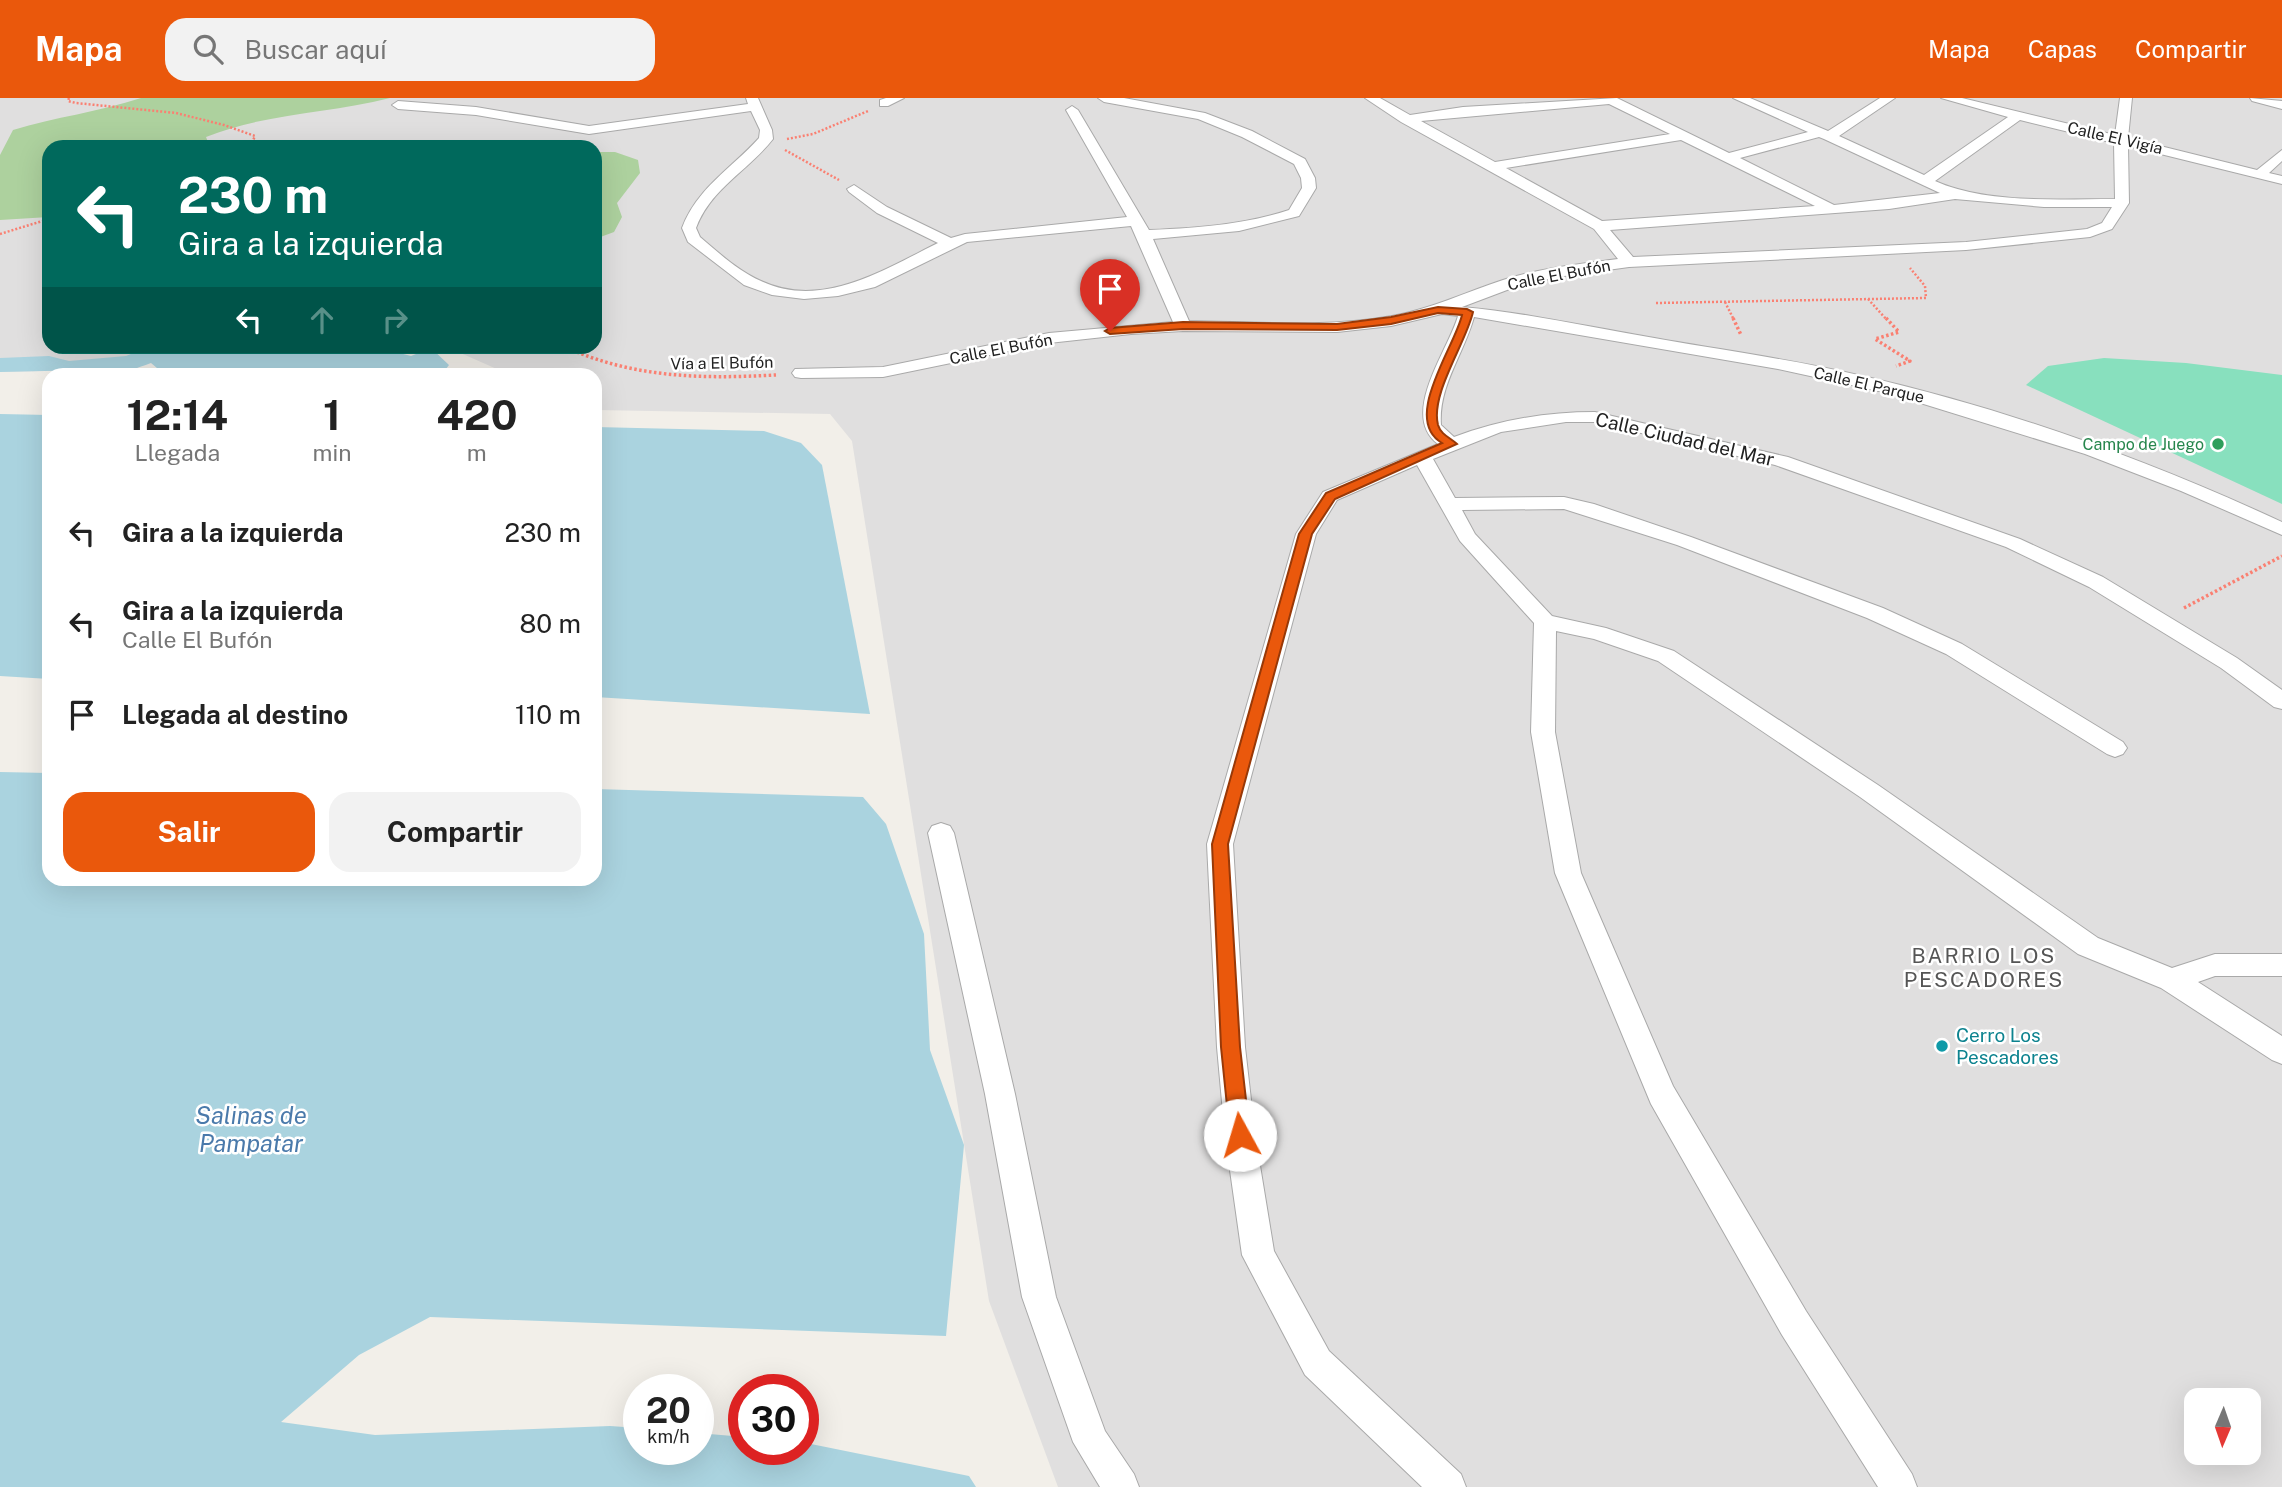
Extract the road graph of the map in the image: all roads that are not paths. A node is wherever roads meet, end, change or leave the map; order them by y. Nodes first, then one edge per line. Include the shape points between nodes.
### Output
1 (898, 98) edge
2 (1104, 98) edge
3 (1371, 98) edge
4 (1738, 98) edge
5 (1889, 98) edge
6 (1947, 98) edge
7 (2126, 98) edge
8 (2256, 98) edge
9 (1609, 99) edge
10 (754, 102) edge
11 (884, 103) road end
12 (398, 105) dead end
13 (2282, 105) edge
14 (1072, 110) dead end
15 (2017, 116) junction
16 (1405, 119) junction
17 (1825, 134) junction
18 (1681, 136) junction
19 (2120, 139) junction
20 (2282, 154) edge
21 (1725, 158) junction
22 (1494, 166) junction
23 (2260, 174) junction
24 (1927, 180) junction
25 (2282, 180) edge
26 (854, 189) road end
27 (1955, 195) junction
28 (2122, 204) junction
29 (1833, 209) junction
30 (1135, 221) junction
31 (1599, 226) junction
32 (1144, 236) junction
33 (949, 243) junction
34 (1629, 262) junction
35 (1438, 310) junction
36 (1467, 312) junction
37 (1183, 326) junction
38 (802, 373) road end
39 (1451, 444) junction
40 (1422, 456) junction
41 (1448, 504) junction
42 (2282, 529) edge
43 (1545, 622) junction
44 (2282, 701) edge
45 (2115, 748) dead end
46 (941, 834) dead end
47 (2282, 965) edge
48 (2171, 980) junction
49 (2282, 1051) edge
50 (1121, 1487) edge
51 (1448, 1487) edge
52 (1899, 1487) edge

1 - 11 street
2 - 32 street via 1201,116 1247,134 1300,162 1308,178 1309,188 1299,206 1283,218 1233,229
3 - 16 street
4 - 17 street
5 - 17 street
6 - 15 street, Calle El Vigía
7 - 19 street
8 - 13 street
9 - 16 street
9 - 18 street
10 - 12 street via 589,130 488,113
10 - 33 street via 766,139 710,190 689,228 693,239 706,250 758,286 787,294 833,292 880,280
14 - 30 street
15 - 19 street, Calle El Vigía
15 - 24 street
16 - 22 street
17 - 21 street
17 - 24 street
18 - 21 street
18 - 22 street
19 - 23 street, Calle El Vigía
19 - 28 street
20 - 23 street
21 - 29 street
22 - 31 street
23 - 25 street, Calle El Vigía
24 - 27 street
26 - 33 street via 882,209
27 - 28 street via 2033,203
27 - 29 street
28 - 34 street, Calle El Bufón via 2107,226 2090,233 2004,243
29 - 31 street
30 - 32 street
30 - 33 street via 1001,233
31 - 34 street
32 - 37 street
34 - 35 street, Calle El Bufón via 1510,283
35 - 36 street, Calle El Parque
35 - 37 street, Calle El Bufón via 1337,327
36 - 39 street via 1463,332 1434,397 1432,425 1438,436
36 - 42 street, Calle El Parque via 1892,388 2099,453 2203,492
37 - 38 street, Calle El Bufón via 1049,338 883,372
39 - 40 street, Calle Ciudad del Mar
39 - 44 street, Calle Ciudad del Mar via 1497,427 1595,417 1794,465 2013,544 2096,582
40 - 41 street
40 - 51 street, Calle Ciudad del Mar via 1330,496 1306,534 1220,844 1231,1047 1258,1255 1317,1363
41 - 43 street via 1467,537
41 - 45 street via 1564,503 1684,541 1875,613 1954,649
43 - 48 street via 1598,633 1666,656 1869,791 2088,946
43 - 52 street via 1543,732 1568,873 1662,1094 1794,1324
46 - 50 street via 1000,1094 1039,1297 1091,1442
47 - 48 street via 2215,965
48 - 49 street

